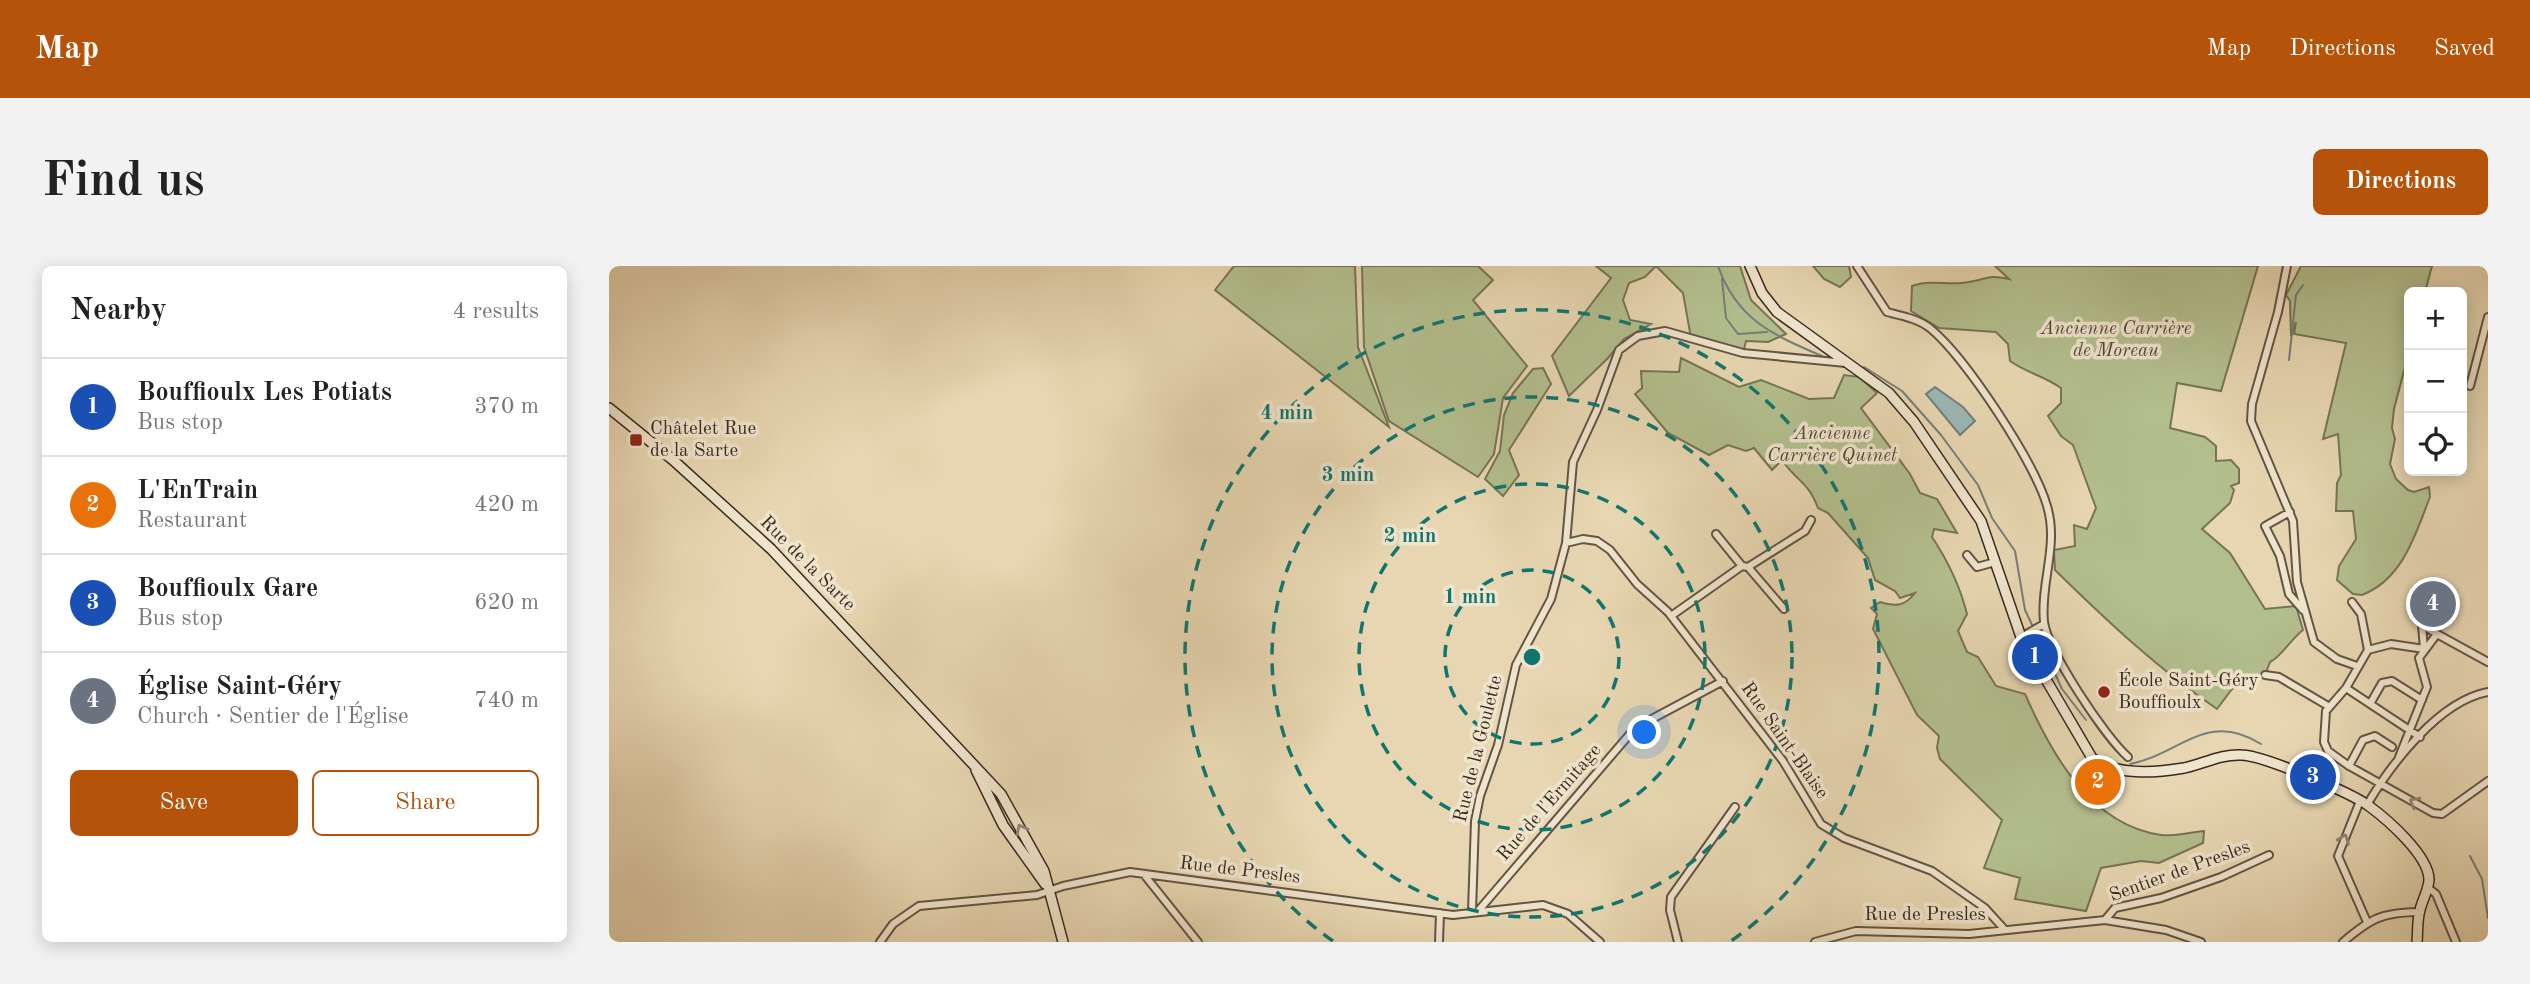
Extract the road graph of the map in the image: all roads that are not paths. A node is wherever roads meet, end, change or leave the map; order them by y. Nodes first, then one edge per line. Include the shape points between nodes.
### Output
1 (1750, 266) edge
2 (1857, 266) edge
3 (2287, 266) edge
4 (2488, 317) edge
5 (1848, 363) junction
6 (2470, 386) dead end
7 (609, 408) edge
8 (2290, 512) junction
9 (1811, 520) dead end
10 (1716, 534) dead end
11 (1566, 543) junction
12 (1968, 555) dead end
13 (1995, 562) junction
14 (1745, 567) junction
15 (2429, 588) dead end
16 (2352, 602) dead end
17 (1784, 609) dead end
18 (2304, 611) junction
19 (1671, 616) junction
20 (2422, 625) junction
21 (2039, 627) junction
22 (2437, 634) junction
23 (2021, 637) junction
24 (2424, 649) junction
25 (2368, 650) junction
26 (2488, 662) edge
27 (2357, 666) junction
28 (2265, 675) dead end
29 (1723, 681) junction
30 (2346, 688) junction
31 (2488, 692) edge
32 (2422, 700) junction
33 (2370, 704) junction
34 (2328, 706) junction
35 (2408, 729) junction
36 (2420, 737) junction
37 (2392, 747) dead end
38 (969, 756) junction
39 (2128, 757) dead end
40 (2399, 757) junction
41 (2349, 766) junction
42 (2488, 781) edge
43 (2381, 782) junction
44 (1001, 794) junction
45 (992, 799) junction
46 (2364, 803) junction
47 (1735, 807) dead end
48 (1029, 853) junction
49 (2269, 855) dead end
50 (1146, 877) junction
51 (2427, 887) junction
52 (1050, 891) junction
53 (1476, 911) junction
54 (2419, 912) junction
55 (1440, 913) junction
56 (2105, 920) junction
57 (2367, 922) junction
58 (2005, 930) junction
59 (880, 942) edge
60 (1063, 942) edge
61 (1198, 942) edge
62 (1439, 942) edge
63 (1600, 942) edge
64 (1678, 942) edge
65 (1815, 942) edge
66 (2198, 942) edge
67 (2343, 942) edge
68 (2417, 942) edge
69 (2456, 942) edge

1 - 5 main road via 1777,312
2 - 21 street via 1887,312 1930,328 1959,359 2030,464 2053,536
3 - 8 street via 2252,404 2252,421
4 - 6 street
5 - 11 street, Rue de la Goulette via 1743,353 1665,331 1649,332 1628,342 1613,363 1573,462
5 - 13 main road via 1889,393 1914,422 1981,521
7 - 38 main road, Rue de la Sarte via 771,549
8 - 18 street
8 - 18 street via 2265,526 2280,556 2289,594
9 - 14 street via 1805,531
10 - 14 street
11 - 19 street, Rue Saint-Blaise via 1597,541 1610,550
11 - 53 street, Rue de la Goulette via 1551,599 1516,665 1498,745 1480,796 1475,821
12 - 13 street via 1977,567
13 - 23 main road
14 - 17 street
14 - 19 street
15 - 20 street via 2419,614
16 - 25 street via 2361,614
18 - 27 street via 2314,642 2337,659
19 - 29 street, Rue Saint-Blaise
20 - 22 street
20 - 24 street
21 - 23 street
21 - 39 street via 2098,723
22 - 24 street
22 - 26 street
23 - 46 main road via 2083,746 2103,767 2115,771 2184,768 2242,755 2270,760
24 - 25 street via 2391,644
24 - 32 street via 2420,658 2427,687
25 - 27 street
27 - 30 street
28 - 34 street via 2279,677
29 - 53 street, Rue de l'Ermitage via 1635,728
29 - 58 street, Rue Saint-Blaise via 1783,761 1821,824 1843,838 1932,871 1985,908
30 - 33 street
30 - 34 street
31 - 36 street via 2464,700
32 - 33 street via 2392,681 2382,683
32 - 35 street
33 - 35 street
34 - 41 street via 2324,742 2328,751
35 - 36 street
35 - 40 street
36 - 40 street
37 - 41 street via 2375,737 2363,740
38 - 44 main road, Rue de la Sarte
38 - 45 main road, Rue de la Sarte
40 - 43 street
41 - 43 street
42 -> 43 street via 2442,814
43 - 46 street
44 - 45 main road
48 -> 44 main road, Rue de la Sarte
45 - 48 main road, Rue de la Sarte via 1003,825
46 - 51 main road via 2401,834 2421,859 2429,879
57 -> 46 street via 2337,856
47 - 64 street via 1671,897
48 - 52 main road, Rue de la Sarte
49 - 56 street, Sentier de Presles via 2161,898 2115,908
50 - 52 street, Rue de Presles via 1130,872
50 - 55 street, Rue de Presles
50 - 61 street
51 - 54 main road
51 - 69 street via 2436,894
52 - 59 street, Rue de Presles via 919,906 893,924
52 - 60 main road, Rue de la Sarte
53 - 55 street, Rue de Presles
53 - 63 street, Rue de Presles via 1543,905 1568,915
54 - 57 street via 2393,912
54 - 68 main road
55 - 62 street
56 - 58 street, Rue de Presles
56 - 66 street, Rue de Presles via 2166,930
57 - 67 street
58 - 65 street, Rue de Presles via 1969,934 1856,931

